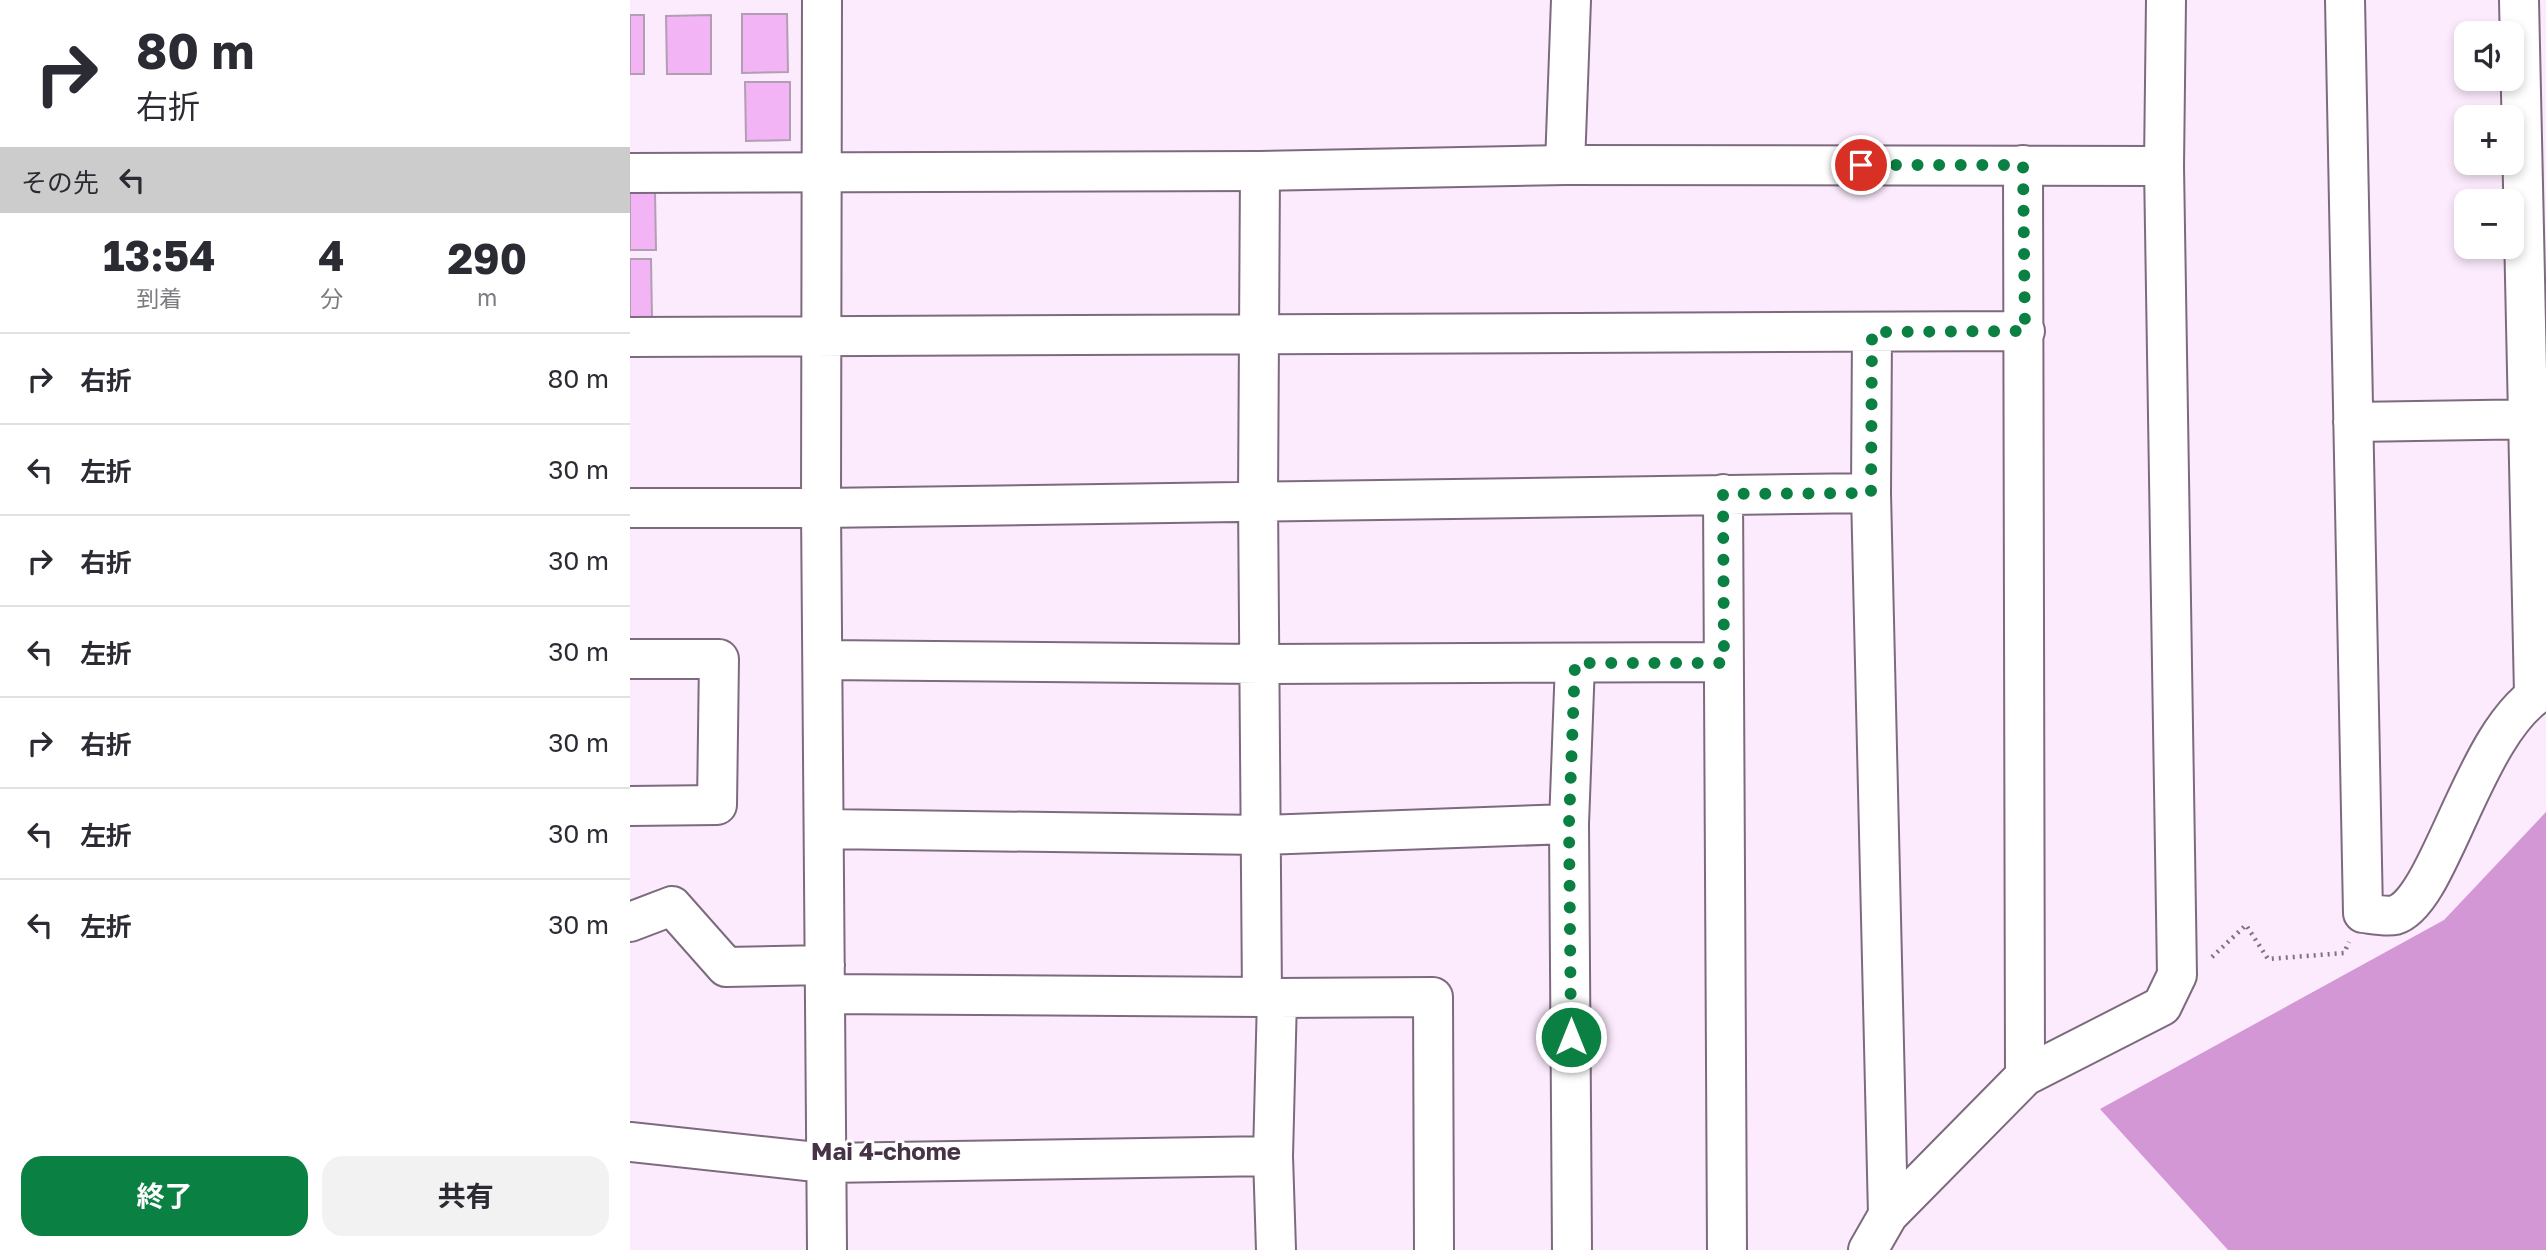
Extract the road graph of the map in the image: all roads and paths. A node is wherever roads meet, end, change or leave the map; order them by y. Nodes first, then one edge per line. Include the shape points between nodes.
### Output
1 (822, 0) edge
2 (1571, 0) edge
3 (2166, 0) edge
4 (2345, 0) edge
5 (2519, 0) edge
6 (1565, 165) junction
7 (2023, 165) junction
8 (2164, 166) junction
9 (1260, 171) junction
10 (630, 173) edge
11 (822, 174) junction
12 (2025, 331) junction
13 (1872, 332) junction
14 (1259, 335) junction
15 (822, 336) junction
16 (630, 337) edge
17 (2537, 419) edge
18 (2353, 422) junction
19 (1871, 493) junction
20 (1723, 494) junction
21 (1258, 499) junction
22 (630, 508) edge
23 (821, 508) junction
24 (630, 659) edge
25 (823, 660) junction
26 (1575, 663) junction
27 (1724, 663) junction
28 (1260, 664) junction
29 (2540, 692) edge
30 (630, 806) edge
31 (1569, 824) junction
32 (825, 830) junction
33 (1262, 835) junction
34 (2363, 913) junction
35 (630, 922) edge
36 (2177, 975) junction
37 (825, 979) junction
38 (1270, 998) junction
39 (2025, 1076) junction
40 (630, 1142) edge
41 (1273, 1156) junction
42 (825, 1163) junction
43 (1888, 1215) junction
44 (827, 1250) edge
45 (1276, 1250) edge
46 (1434, 1250) edge
47 (1572, 1250) edge
48 (1727, 1250) edge
49 (1868, 1250) edge

1 - 11 street
2 - 6 street
3 - 8 street
4 - 18 street
5 - 17 street
6 - 7 street
6 - 9 street
7 - 8 street
7 - 12 street
8 - 36 street
9 - 11 street
9 - 14 street
10 - 11 street
11 - 15 street
12 - 13 street
12 - 39 street
13 - 14 street
13 - 19 street
14 - 15 street
14 - 21 street
15 - 16 street
15 - 23 street
17 - 18 street
17 - 29 street
18 - 34 street
19 - 20 street
19 - 43 street
20 - 21 street
20 - 27 street
21 - 23 street
21 - 28 street
22 - 23 street
23 - 25 street
24 - 30 street via 719,659 717,805
25 - 28 street
25 - 32 street
26 - 27 street
26 - 28 street
26 - 31 street
27 - 48 street
28 - 33 street
29 - 34 street via 2488,750 2418,898 2395,915
31 - 33 street
31 - 47 street
32 - 33 street
32 - 37 street
33 - 38 street
34 - 36 path via 2344,953 2268,959 2246,925 2193,974
35 - 37 street via 672,906 726,967
36 - 39 street via 2162,1006
37 - 38 street
37 - 42 street
38 - 41 street
38 - 46 street via 1433,997
39 - 43 street
40 - 42 street
41 - 42 street
41 - 45 street
42 - 44 street
43 - 49 street

